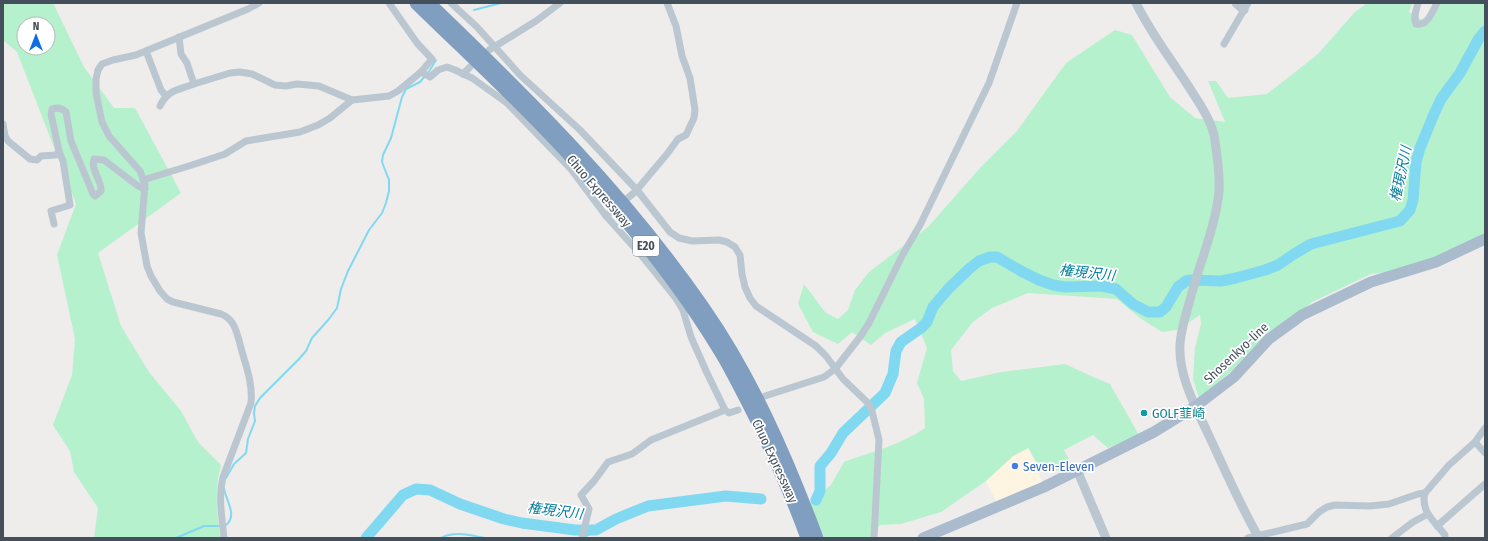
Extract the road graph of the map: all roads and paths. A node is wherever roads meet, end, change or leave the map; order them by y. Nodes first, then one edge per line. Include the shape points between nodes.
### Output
1 (259, 3) edge
2 (389, 3) edge
3 (416, 3) edge
4 (430, 3) edge
5 (451, 3) edge
6 (560, 3) edge
7 (667, 3) edge
8 (1017, 3) edge
9 (1136, 3) edge
10 (1236, 3) edge
11 (1418, 3) edge
12 (1437, 3) edge
13 (1246, 6) edge
14 (179, 37) junction
15 (1224, 44) dead end
16 (491, 48) junction
17 (146, 51) junction
18 (470, 67) dead end
19 (421, 72) junction
20 (463, 74) junction
21 (194, 84) junction
22 (166, 96) junction
23 (352, 100) junction
24 (160, 106) dead end
25 (3, 124) edge
26 (59, 150) junction
27 (143, 180) junction
28 (145, 189) junction
29 (636, 191) junction
30 (607, 216) junction
31 (54, 224) dead end
32 (1485, 239) edge
33 (835, 369) junction
34 (765, 396) dead end
35 (1196, 406) junction
36 (726, 410) junction
37 (738, 410) dead end
38 (1485, 428) edge
39 (1475, 442) junction
40 (1485, 453) edge
41 (1077, 470) junction
42 (1485, 484) edge
43 (1425, 493) junction
44 (1428, 514) junction
45 (1437, 526) junction
46 (1255, 537) edge
47 (224, 538) edge
48 (582, 538) edge
49 (807, 538) edge
50 (817, 538) edge
51 (874, 538) edge
52 (923, 538) edge
53 (1106, 538) edge
54 (1392, 538) edge
55 (1445, 538) edge

1 - 14 street
2 - 19 street via 417,44 432,59
3 - 49 highway, Chuo Expressway / E20 via 568,154 662,266 720,351 744,394 781,472
4 - 50 highway, Chuo Expressway / E20 via 559,131 637,220 704,308 752,390 790,468
5 - 16 street via 477,27
6 - 16 street
7 - 29 street via 690,78 694,118 686,135 678,139
8 - 33 street via 989,83 920,225 860,337
9 - 35 street via 1204,112 1213,133 1217,156 1219,191 1215,215 1181,332 1183,375
10 - 13 street
11 - 12 street via 1414,20 1420,25 1425,23
13 - 15 street
14 - 17 street
14 - 21 street via 181,54
16 - 29 street via 580,130
17 - 22 street via 161,90
17 - 27 street via 102,64 96,79 102,122 108,136 140,171
18 - 20 street
19 - 20 street via 430,77 447,67
19 - 23 street via 389,96
20 - 30 street via 507,102 570,168
21 - 22 street via 177,89
21 - 23 street via 240,72 252,74 275,85 320,86
22 - 24 street
23 - 27 street via 330,118 300,132 246,142 225,154
25 - 26 street via 8,141 30,159 56,155
26 - 28 street via 51,114 52,109 59,108 66,112 71,141 95,196 102,187 93,165 94,159 104,160
26 - 31 street via 70,205 51,211
27 - 28 street
28 - 47 street via 141,233 144,255 151,276 167,299 228,317 236,331 250,381 251,404 221,487
29 - 30 street
29 - 33 street via 670,232 679,238 692,242 719,240 735,247 740,255 745,288 756,306 816,346
30 - 36 street via 642,256 683,310 691,337
32 - 35 main road, Shosenkyo-line via 1436,262 1371,282 1302,315 1269,339 1234,377
33 - 34 street via 815,381
33 - 51 street via 868,403 879,440
35 - 41 main road, Shosenkyo-line via 1154,432
35 - 46 street
36 - 37 street via 729,413
36 - 48 street via 651,440 632,454 608,462 581,495 590,509
38 - 39 street
39 - 40 street
39 - 43 street via 1449,465
41 - 52 main road, Shosenkyo-line via 999,507
41 - 53 street
42 - 45 street
43 - 44 street via 1424,503
43 - 46 street via 1389,504 1327,507 1307,524
44 - 45 street
44 - 54 street
45 - 55 street

